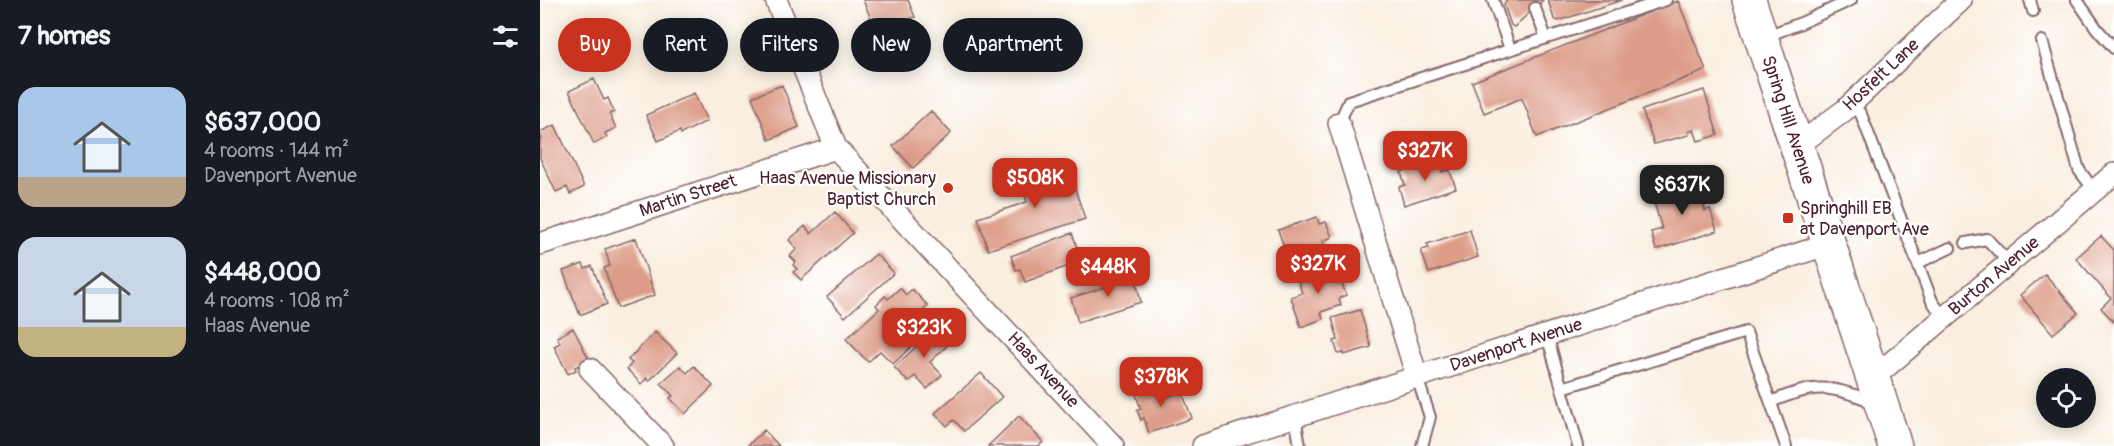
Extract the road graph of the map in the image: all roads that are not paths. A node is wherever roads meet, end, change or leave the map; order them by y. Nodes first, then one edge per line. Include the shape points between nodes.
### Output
1 (776, 0) edge
2 (1493, 0) edge
3 (1666, 0) edge
4 (1749, 0) edge
5 (1960, 0) edge
6 (2077, 0) edge
7 (1846, 1) edge
8 (1535, 8) dead end
9 (1546, 38) junction
10 (1761, 38) junction
11 (2042, 41) dead end
12 (2114, 48) edge
13 (1510, 49) junction
14 (1851, 104) junction
15 (1339, 123) joint
16 (1797, 146) junction
17 (836, 148) junction
18 (2114, 174) edge
19 (2094, 190) junction
20 (1966, 243) dead end
21 (540, 244) edge
22 (1829, 244) junction
23 (1950, 248) dead end
24 (1918, 263) junction
25 (2009, 263) junction
26 (1944, 318) junction
27 (1547, 335) junction
28 (590, 369) dead end
29 (1417, 377) junction
30 (1562, 388) junction
31 (1877, 391) junction
32 (1771, 402) junction
33 (1295, 416) junction
34 (663, 446) edge
35 (1113, 446) edge
36 (1203, 446) edge
37 (1300, 446) edge
38 (1422, 446) edge
39 (1578, 446) edge
40 (1786, 446) edge
41 (1895, 446) edge

1 - 17 street, Haas Avenue
2 - 13 lane
3 - 9 lane
4 - 10 main road, Spring Hill Avenue
5 - 14 street, Hosfelt Lane
6 - 12 lane
7 - 10 lane
8 - 9 lane
9 - 13 lane
10 - 16 main road, Spring Hill Avenue
11 - 19 lane via 2079,170
13 - 15 lane via 1349,101
14 - 16 street, Hosfelt Lane
14 - 24 lane via 1862,114
15 - 29 street
16 - 22 main road, Spring Hill Avenue
17 - 21 street, Martin Street
17 - 35 street, Haas Avenue
18 - 19 street, Burton Avenue
19 - 25 street, Burton Avenue
20 - 25 lane via 1987,239
22 - 27 street, Davenport Avenue
22 - 31 main road, Spring Hill Avenue
23 - 24 lane
24 - 26 lane via 1932,301
25 - 26 street, Burton Avenue
26 - 31 street, Burton Avenue
27 - 29 street, Davenport Avenue
27 - 30 lane
28 - 34 street
29 - 33 street, Davenport Avenue
29 - 38 lane via 1430,417
30 - 32 lane via 1746,332
30 - 39 lane
31 - 32 lane via 1822,387 1803,389
31 - 41 main road, Spring Hill Avenue
32 - 40 lane
33 - 36 street, Davenport Avenue
33 - 37 lane

